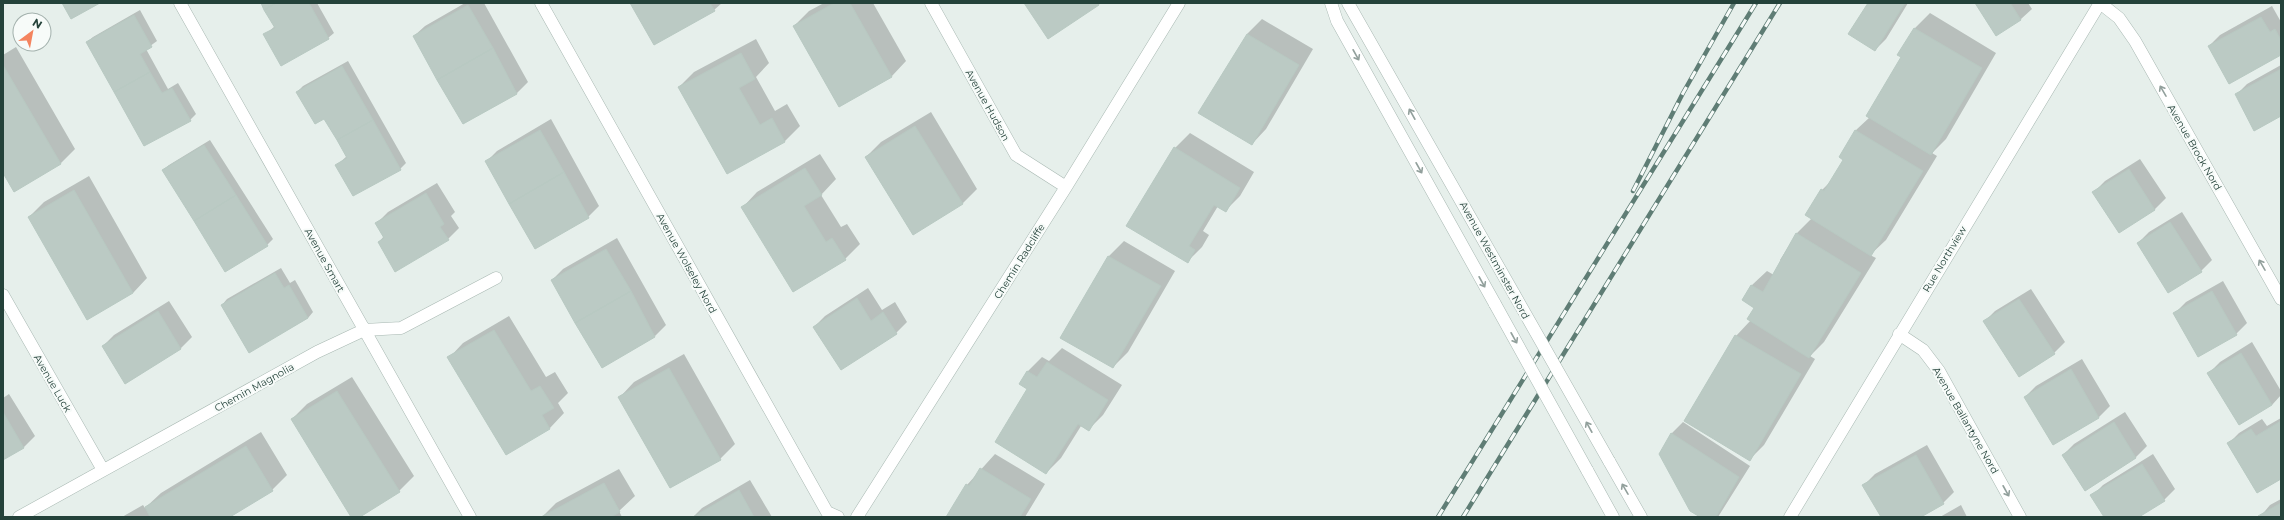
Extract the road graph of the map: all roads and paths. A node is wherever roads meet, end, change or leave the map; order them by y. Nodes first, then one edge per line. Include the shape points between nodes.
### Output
1 (180, 3) edge
2 (541, 3) edge
3 (931, 3) edge
4 (1179, 3) edge
5 (1331, 3) edge
6 (1348, 3) edge
7 (2100, 3) edge
8 (1066, 187) junction
9 (496, 278) dead end
10 (3, 295) edge
11 (2281, 299) edge
12 (364, 330) junction
13 (1899, 334) junction
14 (103, 470) junction
15 (19, 517) edge
16 (470, 517) edge
17 (838, 517) edge
18 (857, 517) edge
19 (1613, 517) edge
20 (1641, 517) edge
21 (1790, 517) edge
22 (2020, 517) edge

1 - 12 street, Avenue Smart
2 - 17 street, Avenue Wolseley Nord via 827,512
3 - 8 street, Avenue Hudson via 1016,155
4 - 8 street, Chemin Radcliffe
5 -> 19 street, bridge via 1337,20
20 -> 6 street, Avenue Westminster Nord, bridge
11 -> 7 street, Avenue Brock Nord via 2135,41 2119,18
7 - 13 street, Rue Northview
8 - 18 street, Chemin Radcliffe
9 - 12 street, Chemin Magnolia via 401,328
10 - 14 street, Avenue Luck
12 - 14 street, Chemin Magnolia via 317,352
12 - 16 street, Avenue Smart
13 - 21 street, Rue Northview
13 -> 22 street, Avenue Ballantyne Nord via 1923,350 1939,371
14 - 15 street, Chemin Magnolia

